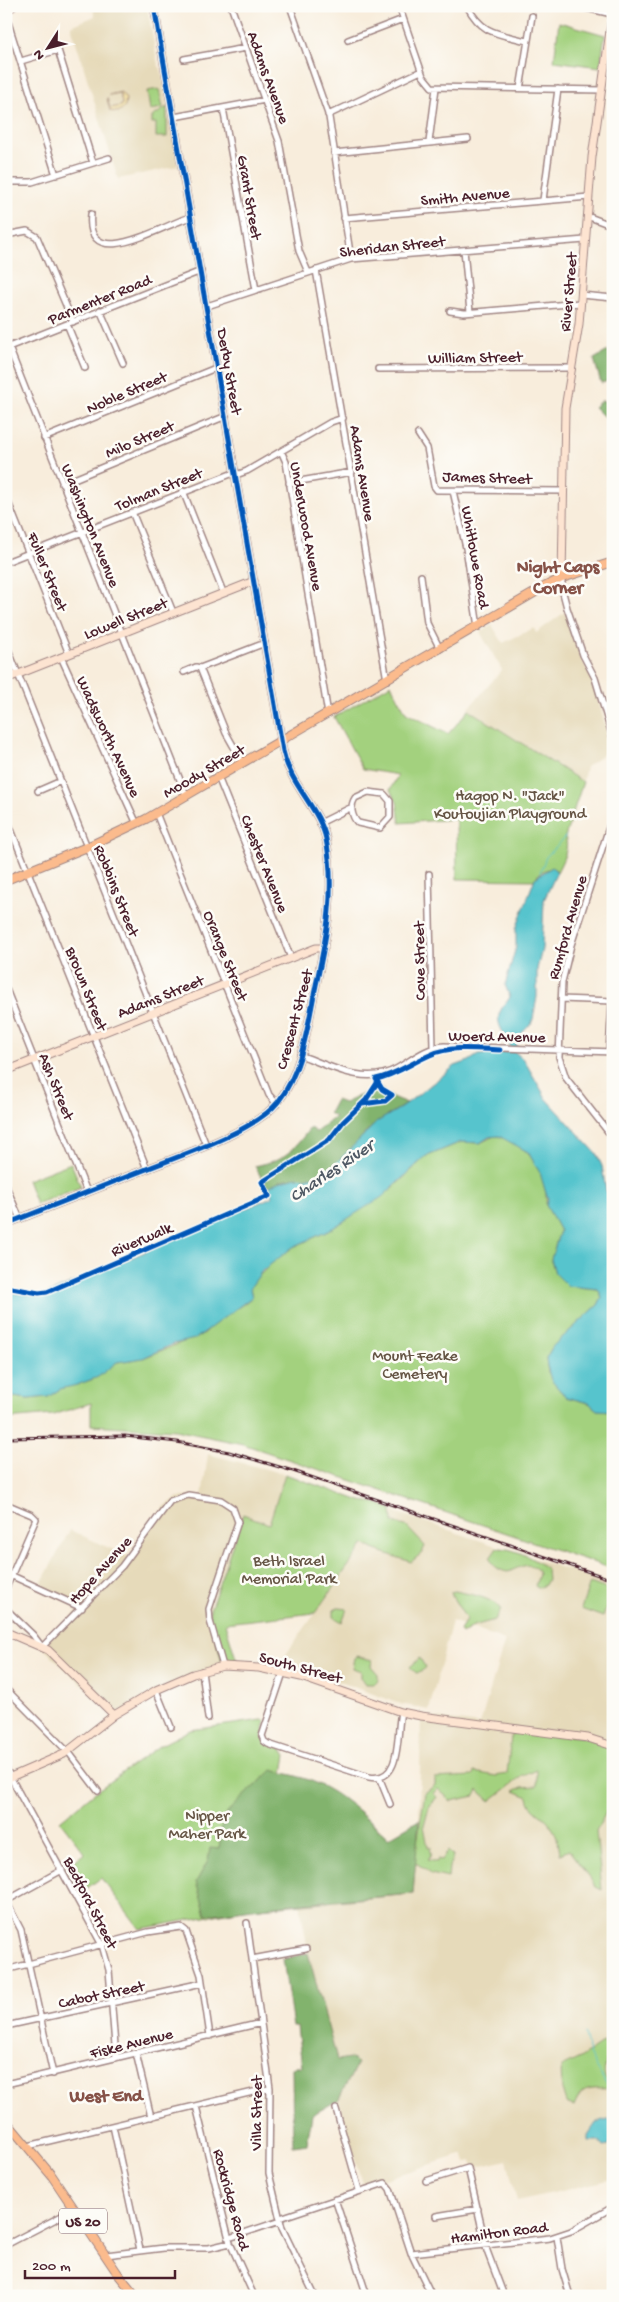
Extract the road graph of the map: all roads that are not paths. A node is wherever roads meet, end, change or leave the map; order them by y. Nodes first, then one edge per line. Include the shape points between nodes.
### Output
1 (14, 6) edge
2 (154, 6) edge
3 (231, 6) edge
4 (290, 6) edge
5 (399, 6) edge
6 (468, 6) edge
7 (576, 6) edge
8 (613, 10) edge
9 (6, 11) edge
10 (612, 14) edge
11 (6, 16) edge
12 (532, 16) dead end
13 (403, 19) junction
14 (348, 40) dead end
15 (527, 41) junction
16 (611, 41) edge
17 (246, 48) junction
18 (184, 59) dead end
19 (21, 61) junction
20 (421, 71) junction
21 (436, 88) junction
22 (520, 89) junction
23 (558, 89) junction
24 (602, 90) junction
25 (265, 100) junction
26 (223, 108) junction
27 (328, 114) junction
28 (174, 117) junction
29 (468, 139) dead end
30 (430, 142) junction
31 (334, 153) junction
32 (109, 158) dead end
33 (93, 163) junction
34 (6, 173) edge
35 (56, 175) junction
36 (7, 182) edge
37 (589, 197) junction
38 (543, 200) junction
39 (91, 214) dead end
40 (587, 216) junction
41 (192, 217) junction
42 (613, 217) edge
43 (344, 218) junction
44 (611, 225) edge
45 (6, 235) edge
46 (585, 240) junction
47 (464, 250) junction
48 (351, 259) junction
49 (201, 270) junction
50 (316, 270) junction
51 (308, 272) junction
52 (256, 290) junction
53 (613, 298) edge
54 (581, 299) junction
55 (207, 306) junction
56 (100, 310) junction
57 (450, 311) dead end
58 (470, 312) junction
59 (73, 322) junction
60 (67, 324) junction
61 (6, 340) edge
62 (8, 348) edge
63 (123, 363) dead end
64 (218, 367) junction
65 (85, 368) dead end
66 (571, 368) junction
67 (378, 369) dead end
68 (226, 416) junction
69 (343, 418) junction
70 (418, 434) dead end
71 (44, 438) junction
72 (281, 451) junction
73 (352, 472) junction
74 (236, 473) junction
75 (289, 483) junction
76 (62, 484) junction
77 (182, 491) junction
78 (453, 491) junction
79 (564, 491) junction
80 (6, 497) edge
81 (132, 512) junction
82 (81, 532) junction
83 (29, 553) junction
84 (6, 562) edge
85 (613, 562) edge
86 (422, 576) dead end
87 (562, 578) junction
88 (254, 581) junction
89 (223, 592) junction
90 (172, 612) junction
91 (478, 627) junction
92 (121, 634) junction
93 (264, 643) junction
94 (6, 644) edge
95 (440, 649) junction
96 (65, 656) junction
97 (200, 668) junction
98 (184, 672) dead end
99 (18, 674) junction
100 (6, 679) edge
101 (387, 680) junction
102 (328, 714) junction
103 (613, 738) edge
104 (281, 741) junction
105 (243, 763) junction
106 (218, 777) junction
107 (61, 781) junction
108 (38, 791) dead end
109 (186, 795) junction
110 (352, 808) junction
111 (156, 813) junction
112 (613, 815) edge
113 (6, 817) edge
114 (320, 823) junction
115 (137, 824) junction
116 (87, 847) junction
117 (28, 871) junction
118 (429, 874) dead end
119 (6, 880) edge
120 (324, 948) junction
121 (290, 958) junction
122 (225, 984) junction
123 (6, 989) edge
124 (561, 999) junction
125 (612, 1001) edge
126 (153, 1012) junction
127 (94, 1036) junction
128 (433, 1048) junction
129 (559, 1049) junction
130 (611, 1052) edge
131 (300, 1056) junction
132 (35, 1060) junction
133 (6, 1071) edge
134 (276, 1104) junction
135 (613, 1138) edge
136 (206, 1146) junction
137 (147, 1169) junction
138 (6, 1186) edge
139 (87, 1192) junction
140 (20, 1219) junction
141 (6, 1224) edge
142 (6, 1504) edge
143 (9, 1574) edge
144 (6, 1588) edge
145 (82, 1608) junction
146 (6, 1609) edge
147 (6, 1632) edge
148 (42, 1647) junction
149 (223, 1666) junction
150 (202, 1671) junction
151 (283, 1673) junction
152 (6, 1689) edge
153 (156, 1690) junction
154 (401, 1712) junction
155 (114, 1714) junction
156 (208, 1718) dead end
157 (171, 1727) dead end
158 (613, 1746) edge
159 (68, 1752) junction
160 (6, 1768) edge
161 (379, 1777) junction
162 (8, 1778) edge
163 (98, 1791) dead end
164 (390, 1804) dead end
165 (62, 1870) junction
166 (6, 1901) edge
167 (246, 1924) dead end
168 (102, 1944) junction
169 (306, 1949) dead end
170 (252, 1959) junction
171 (29, 1965) junction
172 (6, 1970) edge
173 (202, 1983) junction
174 (112, 2003) junction
175 (41, 2019) junction
176 (261, 2023) junction
177 (6, 2026) edge
178 (210, 2036) junction
179 (136, 2053) junction
180 (116, 2058) junction
181 (53, 2074) junction
182 (6, 2084) edge
183 (270, 2088) junction
184 (196, 2106) junction
185 (336, 2109) dead end
186 (151, 2117) junction
187 (6, 2121) edge
188 (113, 2126) junction
189 (28, 2146) junction
190 (426, 2181) dead end
191 (359, 2190) junction
192 (335, 2200) junction
193 (613, 2207) edge
194 (75, 2209) junction
195 (478, 2209) junction
196 (436, 2216) dead end
197 (280, 2219) junction
198 (557, 2237) junction
199 (229, 2241) junction
200 (6, 2245) edge
201 (486, 2246) junction
202 (140, 2250) junction
203 (411, 2253) junction
204 (106, 2255) junction
205 (136, 2296) edge
206 (254, 2296) edge
207 (315, 2296) edge
208 (367, 2296) edge
209 (432, 2296) edge
210 (504, 2296) edge
211 (570, 2296) edge

1 - 9 street
2 - 28 street, Derby Street
3 - 17 street, Adams Avenue
4 - 27 street
5 - 13 street
6 - 15 street via 476,22 484,29
7 - 10 street
8 - 10 street, River Street
10 - 16 street, River Street
11 - 19 street
12 - 15 street
13 - 14 street
13 - 20 street
15 - 22 street
16 - 24 street, River Street
17 - 18 street
17 - 25 street, Adams Avenue
19 - 33 street via 58,50
19 - 35 street
20 - 21 street via 427,83
20 - 27 street
21 - 22 street
21 - 30 street
22 - 23 street
23 - 24 street
23 - 38 street
24 - 37 street, River Street
25 - 26 street
25 - 51 street, Adams Avenue via 281,148 299,251
26 - 28 street
26 - 52 street, Grant Street
27 - 31 street
28 - 41 street, Derby Street
29 - 30 street
30 - 31 street
31 - 43 street
32 - 33 street
33 - 35 street
34 - 36 street
35 - 36 street via 30,182
37 - 38 street, Smith Avenue
37 - 40 street, River Street
38 - 43 street, Smith Avenue
39 - 41 street via 90,227 95,237 113,244
40 - 44 street
40 - 46 street, River Street
41 - 49 street, Derby Street
42 - 44 street
43 - 48 street
45 - 59 street via 27,230 37,237
46 - 47 street, Sheridan Street
46 - 54 street, River Street
47 - 48 street, Sheridan Street
47 - 58 street
48 - 50 street, Sheridan Street
49 - 55 street, Derby Street
49 - 56 street, Parmenter Road
50 - 51 street, Sheridan Street
50 - 69 street, Adams Avenue
51 - 52 street, Sheridan Street
52 - 55 street, Sheridan Street
53 - 54 street
54 - 58 street
54 - 66 street, River Street
55 - 64 street, Derby Street
56 - 59 street, Parmenter Road
56 - 63 street
57 - 58 street
59 - 60 street, Parmenter Road
60 - 62 street, Parmenter Road
60 - 65 street
61 - 62 street, Washington Avenue
62 - 71 street, Washington Avenue
64 - 68 street, Derby Street
64 - 71 street, Noble Street
66 - 67 street, William Street
66 - 79 street, River Street via 564,411
68 - 74 street, Derby Street
68 - 76 street, Milo Street
69 - 72 street, Tolman Street
69 - 73 street, Adams Avenue
70 - 78 street, James Street via 427,448 434,487
71 - 76 street, Washington Avenue
72 - 74 street, Tolman Street via 247,471
72 - 75 street, Underwood Avenue
73 - 75 street
73 - 101 street, Adams Avenue
74 - 77 street, Tolman Street
74 - 88 street, Derby Street
75 - 102 street, Underwood Avenue
76 - 82 street, Washington Avenue
77 - 81 street, Tolman Street
77 - 89 street
78 - 79 street, James Street
78 - 91 street, Whitlowe Road
79 - 87 street, River Street
80 - 83 street, Fuller Street
81 - 82 street, Tolman Street
81 - 90 street
82 - 83 street, Tolman Street
82 - 92 street, Washington Avenue
83 - 84 street, Tolman Street
83 - 96 street, Fuller Street
85 - 87 main road, Moody Street
86 - 95 street via 428,626
87 - 91 main road, Moody Street
87 - 103 street via 567,608 595,678
88 - 89 street, Lowell Street
88 - 93 street, Derby Street
89 - 90 street, Lowell Street
90 - 92 street, Lowell Street
91 - 95 main road, Moody Street
92 - 96 street, Lowell Street
92 - 109 street, Washington Avenue
93 - 97 street
93 - 104 street, Derby Street
94 - 99 street, Robbins Street
95 - 101 main road, Moody Street
96 - 99 street, Lowell Street
96 - 115 street, Wadsworth Avenue
97 - 98 street
97 - 105 street via 226,733
99 - 100 street, Lowell Street
99 - 107 street, Robbins Street
101 - 102 main road, Moody Street
102 - 104 main road, Moody Street
104 - 105 main road, Moody Street
104 - 114 street, Crescent Street via 290,773
105 - 106 main road, Moody Street
106 - 109 main road, Moody Street
106 - 121 street, Chester Avenue
107 - 108 street
107 - 116 street, Robbins Street
109 - 111 main road, Moody Street
110 - 110 street via 358,824 378,828 389,818 391,807 386,795 368,792 356,796
110 - 114 street
111 - 115 main road, Moody Street
111 - 122 street, Orange Street
112 - 124 street, Rumford Avenue via 569,951
113 - 117 street, Brown Street
114 - 120 street, Crescent Street via 325,835 331,877 330,913
115 - 116 main road, Moody Street
116 - 117 main road, Moody Street
116 - 126 street, Robbins Street
117 - 119 main road, Moody Street
117 - 127 street, Brown Street
118 - 128 street, Cove Street
120 - 121 street, Adams Street via 318,947
120 - 131 street, Crescent Street
121 - 122 street, Adams Street
122 - 126 street, Adams Street
122 - 134 street, Orange Street via 269,1095
123 - 132 street, Ash Street
124 - 125 street
124 - 129 street, Rumford Avenue
125 - 130 street
126 - 127 street, Adams Street
126 - 136 street, Robbins Street
127 - 132 street, Adams Street
127 - 137 street, Brown Street
128 - 129 street, Woerd Avenue via 454,1045
128 - 131 street, Woerd Avenue via 394,1070 373,1076 352,1074
129 - 130 street, Woerd Avenue
129 - 135 street, Rumford Avenue via 566,1078
131 - 134 street, Crescent Street via 287,1088
132 - 133 street, Adams Street
132 - 139 street, Ash Street
134 - 136 street, Crescent Street via 241,1129
136 - 137 street, Crescent Street
137 - 139 street, Crescent Street
138 - 140 street
139 - 140 street, Crescent Street
140 - 141 street, Crescent Street
142 - 143 street via 35,1517
143 - 144 street
143 - 145 street
145 - 148 street, Hope Avenue
145 - 149 street, Hope Avenue via 122,1566 168,1503 186,1496 214,1498 228,1503 237,1516 238,1526 209,1608
146 - 148 street
147 - 148 street
148 - 155 street
149 - 150 street, South Street
149 - 151 street, South Street via 248,1666
150 - 153 street, South Street
150 - 156 street
151 - 154 street, South Street via 329,1685
151 - 161 street via 262,1734 264,1741 369,1777
152 - 159 street
153 - 155 street, South Street
153 - 157 street
154 - 158 street, South Street via 588,1738
154 - 161 street via 395,1762
155 - 159 street, South Street
159 - 162 street, South Street
159 - 163 street
160 - 162 street, Bedford Street
161 - 164 street
162 - 165 street, Bedford Street
165 - 166 street
165 - 168 street, Bedford Street
166 - 171 street via 20,1928
167 - 170 street, Villa Street
168 - 171 street
168 - 173 street via 166,1928 183,1927
168 - 174 street, Bedford Street
169 - 170 street
170 - 176 street, Villa Street
171 - 172 street
171 - 175 street
173 - 174 street, Cabot Street
173 - 178 street
174 - 175 street, Cabot Street
174 - 180 street, Bedford Street
175 - 177 street, Cabot Street
175 - 181 street
176 - 178 street, Fiske Avenue
176 - 183 street, Villa Street
178 - 179 street, Fiske Avenue
179 - 180 street, Fiske Avenue
179 - 186 street
180 - 181 street, Fiske Avenue
181 - 182 street, Fiske Avenue
183 - 184 street
183 - 197 street, Villa Street via 268,2163
184 - 186 street
184 - 199 street, Rockridge Road
185 - 191 street
186 - 188 street
187 - 189 main road, US 20
188 - 189 street
188 - 202 street
189 - 194 main road, US 20
190 - 195 street via 468,2168
191 - 192 street
191 - 203 street via 385,2183 390,2189
192 - 197 street
192 - 208 street
193 - 198 street, Hamilton Road
194 - 200 street
194 - 204 main road, US 20
195 - 196 street
195 - 201 street
197 - 199 street
197 - 207 street, Villa Street
198 - 201 street, Hamilton Road
198 - 211 street
199 - 202 street via 205,2248
199 - 206 street, Rockridge Road
201 - 203 street, Hamilton Road
201 - 210 street
202 - 204 street
203 - 209 street
204 - 205 main road, US 20

